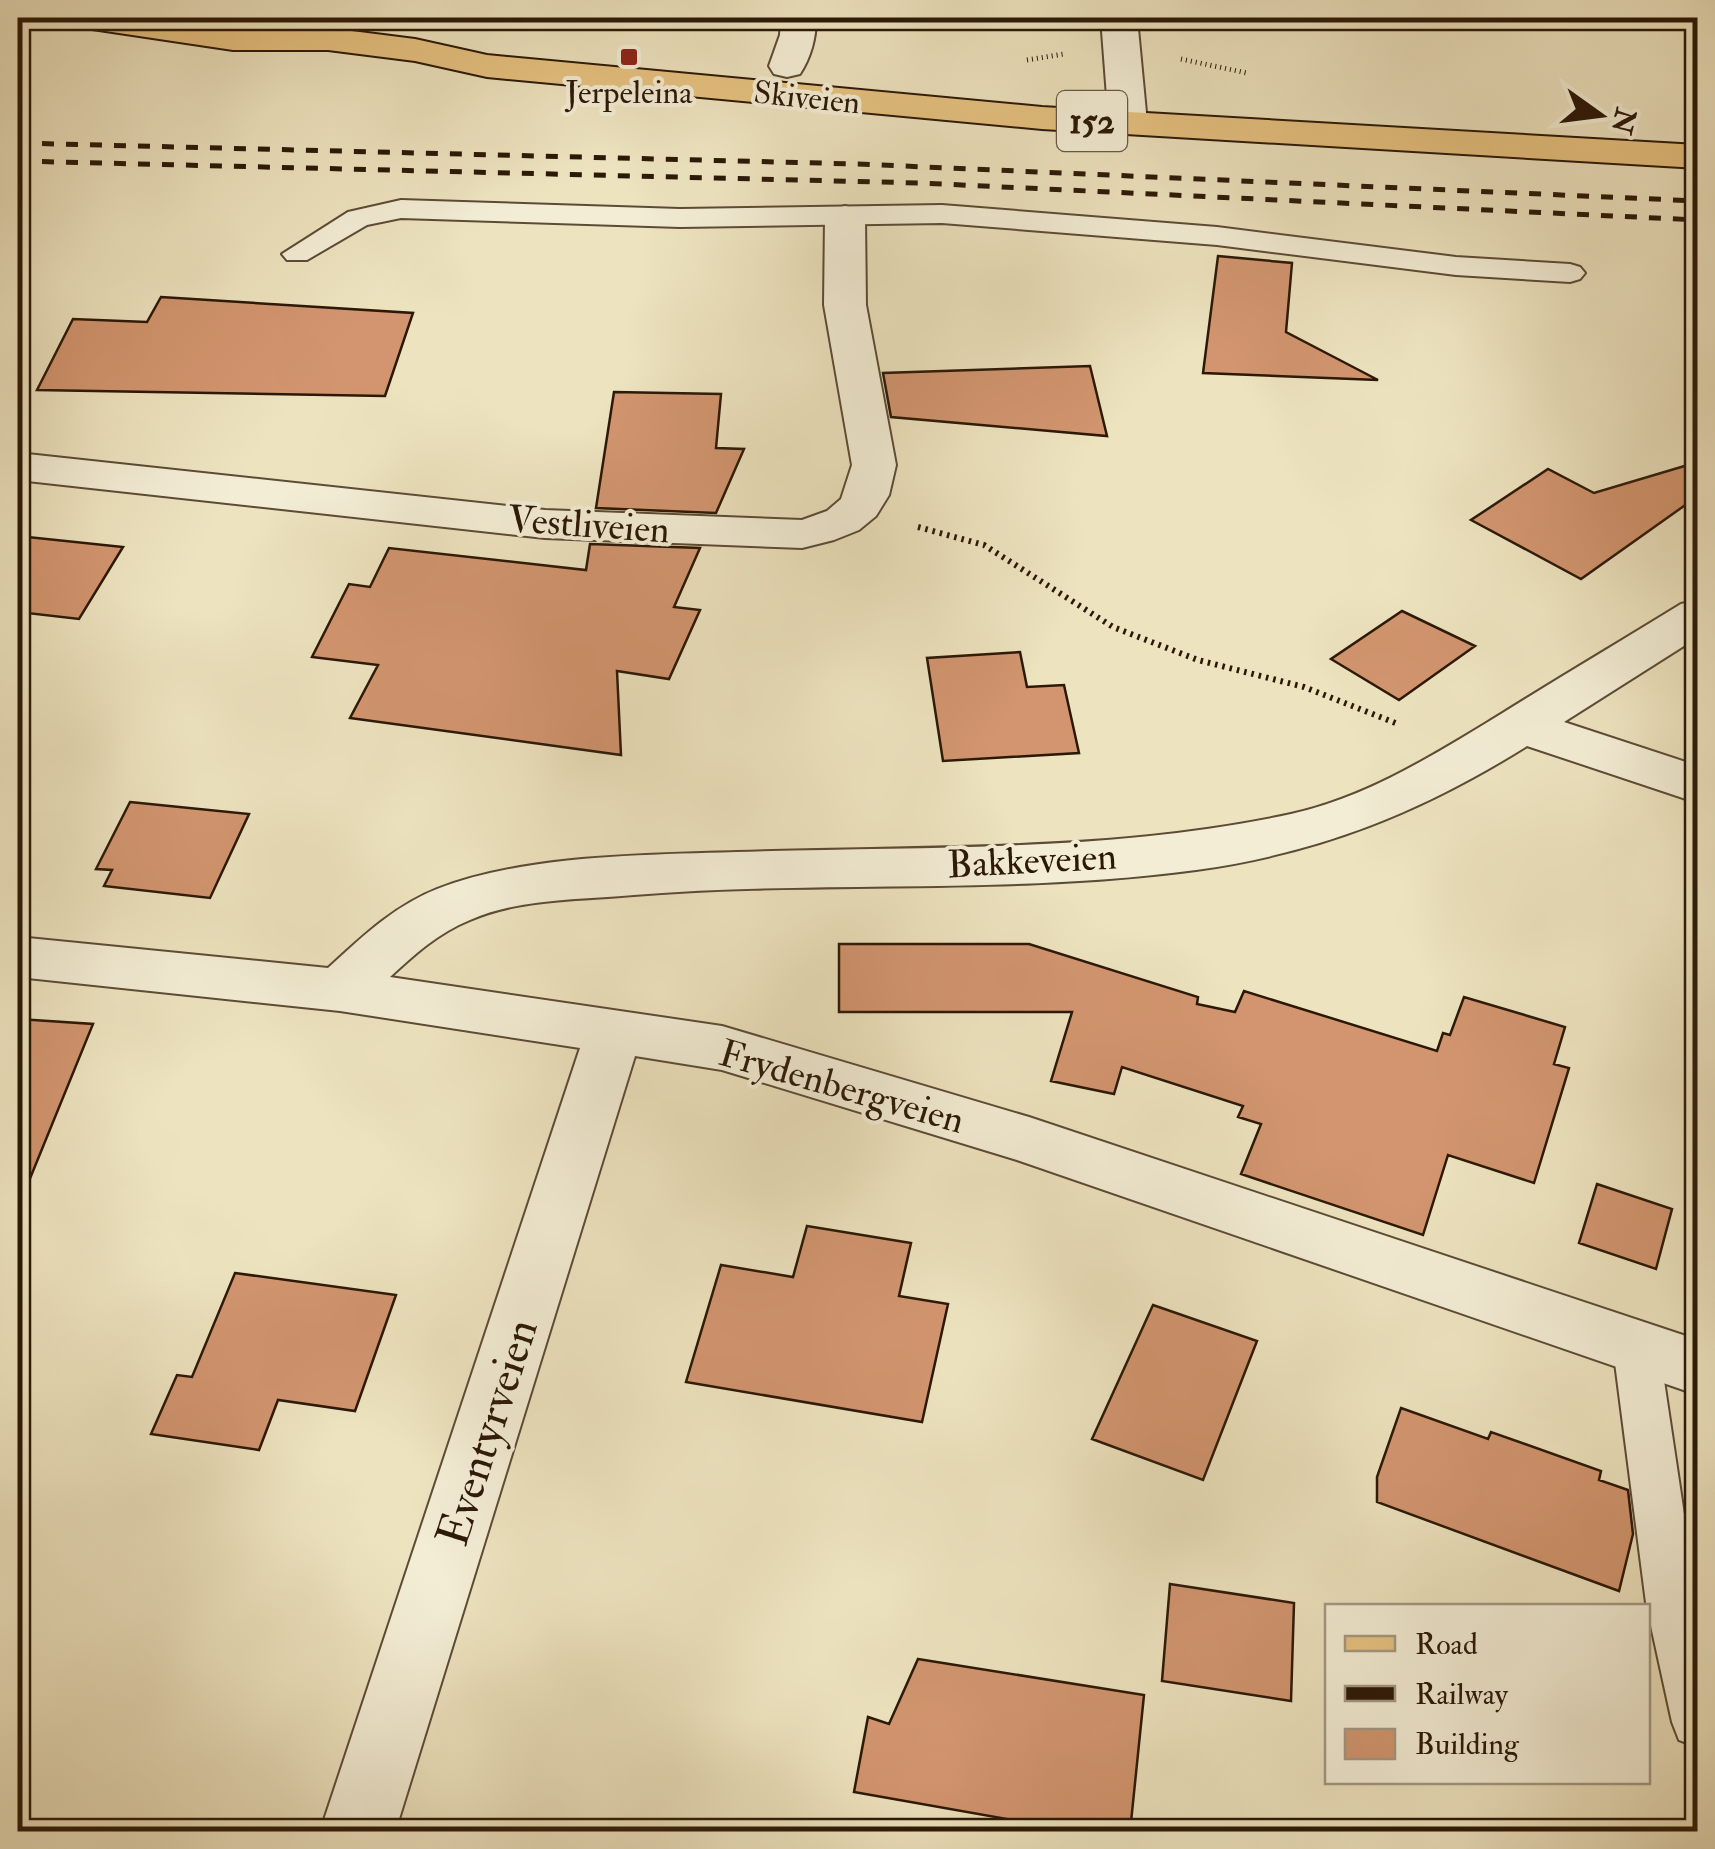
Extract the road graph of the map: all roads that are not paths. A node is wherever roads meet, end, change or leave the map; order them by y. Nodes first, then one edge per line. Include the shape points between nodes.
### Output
1 (92, 18) edge
2 (798, 18) edge
3 (1119, 18) edge
4 (787, 66) dead end
5 (1128, 123) junction
6 (1698, 157) edge
7 (845, 218) junction
8 (297, 254) dead end
9 (1570, 273) dead end
10 (18, 467) edge
11 (1698, 615) edge
12 (1503, 736) junction
13 (1698, 785) edge
14 (18, 957) edge
15 (340, 990) junction
16 (614, 1032) junction
17 (1636, 1347) junction
18 (1698, 1368) edge
19 (1698, 1722) edge
20 (357, 1832) edge

1 - 5 main road, Skiveien / 152 via 233,38 304,62 395,72 487,66
2 - 4 street, Skiveien
3 - 5 street
5 - 6 main road, Skiveien / 152
7 - 8 lane via 401,209 358,218
7 - 9 lane via 942,214 1038,220
7 - 10 street, Vestliveien via 845,305 874,465 860,510 835,526 802,534 545,524
11 - 12 street, Bakkeveien
12 - 13 street
12 - 15 street, Bakkeveien via 1381,804 1300,830 1196,851 531,885 456,903 408,928
14 - 15 street, Frydenbergveien
15 - 16 street, Frydenbergveien
16 - 17 street, Frydenbergveien via 722,1048 867,1090
16 - 20 street, Eventyrveien
17 - 18 street, Frydenbergveien
17 - 19 lane via 1671,1603

